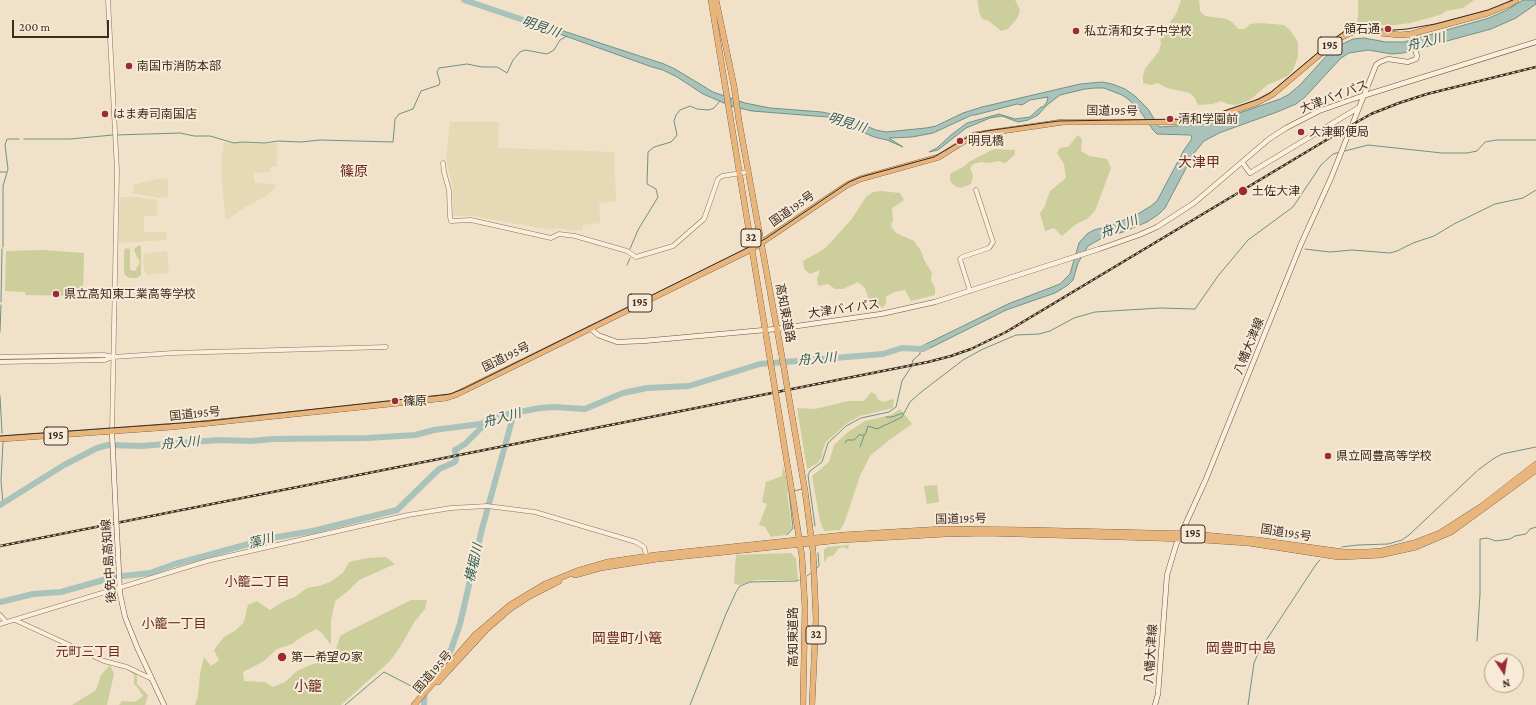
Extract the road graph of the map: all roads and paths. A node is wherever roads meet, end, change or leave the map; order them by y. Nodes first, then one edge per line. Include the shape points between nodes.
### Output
1 (108, 0) edge
2 (711, 0) edge
3 (716, 0) edge
4 (1516, 0) edge
5 (1412, 37) junction
6 (1536, 42) edge
7 (1364, 96) junction
8 (1358, 108) junction
9 (1242, 162) junction
10 (444, 164) dead end
11 (748, 172) junction
12 (739, 174) junction
13 (976, 190) dead end
14 (761, 244) junction
15 (752, 249) junction
16 (970, 291) junction
17 (590, 328) junction
18 (776, 329) junction
19 (765, 330) junction
20 (386, 348) dead end
21 (0, 357) edge
22 (113, 357) junction
23 (0, 362) edge
24 (112, 432) junction
25 (0, 439) edge
26 (1536, 464) edge
27 (1536, 470) edge
28 (1180, 536) junction
29 (812, 541) junction
30 (800, 542) junction
31 (647, 558) junction
32 (119, 587) junction
33 (0, 615) edge
34 (14, 619) junction
35 (6, 622) junction
36 (0, 624) edge
37 (152, 679) junction
38 (419, 703) edge
39 (164, 705) edge
40 (803, 705) edge
41 (812, 705) edge
42 (1155, 705) edge

1 - 22 street via 117,170
2 - 12 highway, 高知東道路 / 32
3 - 11 highway, 高知東道路 / 32
4 - 5 highway, 国道195号 / 195 via 1483,15
5 - 7 main road, 八幡大津線 via 1416,59 1380,62 1376,65
5 - 14 highway, 国道195号 / 195 via 1360,31 1350,33 1338,39 1282,88 1268,97 1210,118 1158,123 1063,122 979,133 939,157 847,185
6 - 7 main road, 大津バイパス
7 - 8 main road, 八幡大津線
7 - 9 main road, 大津バイパス via 1330,106 1306,117 1269,139
8 - 9 main road via 1250,173
8 - 28 main road, 八幡大津線 via 1206,480
9 - 16 main road, 大津バイパス via 1194,202 1157,227 1073,258
10 - 12 street via 450,194 451,221 472,220 551,238 559,234 575,236 627,251 636,257 670,248 681,240 704,219 718,179
11 - 12 street
11 - 14 highway, 高知東道路 / 32
12 - 15 highway, 高知東道路 / 32
13 - 16 street via 993,242 989,248 960,259
14 - 15 highway, 国道195号 / 195
14 - 18 highway, 高知東道路 / 32
15 - 17 highway, 国道195号 / 195
15 - 19 highway, 高知東道路 / 32
16 - 18 main road, 大津バイパス via 884,314
17 - 19 main road, 大津バイパス via 606,339 624,342
17 - 24 highway, 国道195号 / 195 via 446,398
18 - 19 main road, 大津バイパス
18 - 29 highway, 高知東道路 / 32, bridge
19 - 30 highway, 高知東道路 / 32, bridge
20 - 22 street via 173,353
21 - 22 street
22 - 23 street via 105,360
22 - 24 street
24 - 25 highway, 国道195号 / 195
24 - 32 main road, 後免中島高知線, bridge
26 - 28 highway, 国道195号 / 195 via 1482,506 1444,530 1414,543 1382,551 1343,552 1235,537
27 - 28 highway, 国道195号 / 195 via 1451,532 1398,552 1339,557 1249,543
28 - 29 highway, 国道195号 / 195 via 986,533
28 - 42 main road, 八幡大津線 via 1167,574
29 - 30 highway, 国道195号 / 195
29 - 41 highway, 高知東道路 / 32 via 816,619
30 - 31 highway, 国道195号 / 195
30 - 40 highway, 高知東道路 / 32 via 805,633
31 - 32 street via 644,547 632,541 535,512 488,506 451,508 408,515 207,561
31 - 38 highway, 国道195号 / 195 via 577,575 528,597 487,629
32 - 34 street
32 - 37 main road, 後免中島高知線 via 129,629
33 - 35 street
34 - 35 street
34 - 37 street via 104,661 127,667
35 - 36 street
37 - 39 main road, 後免中島高知線

